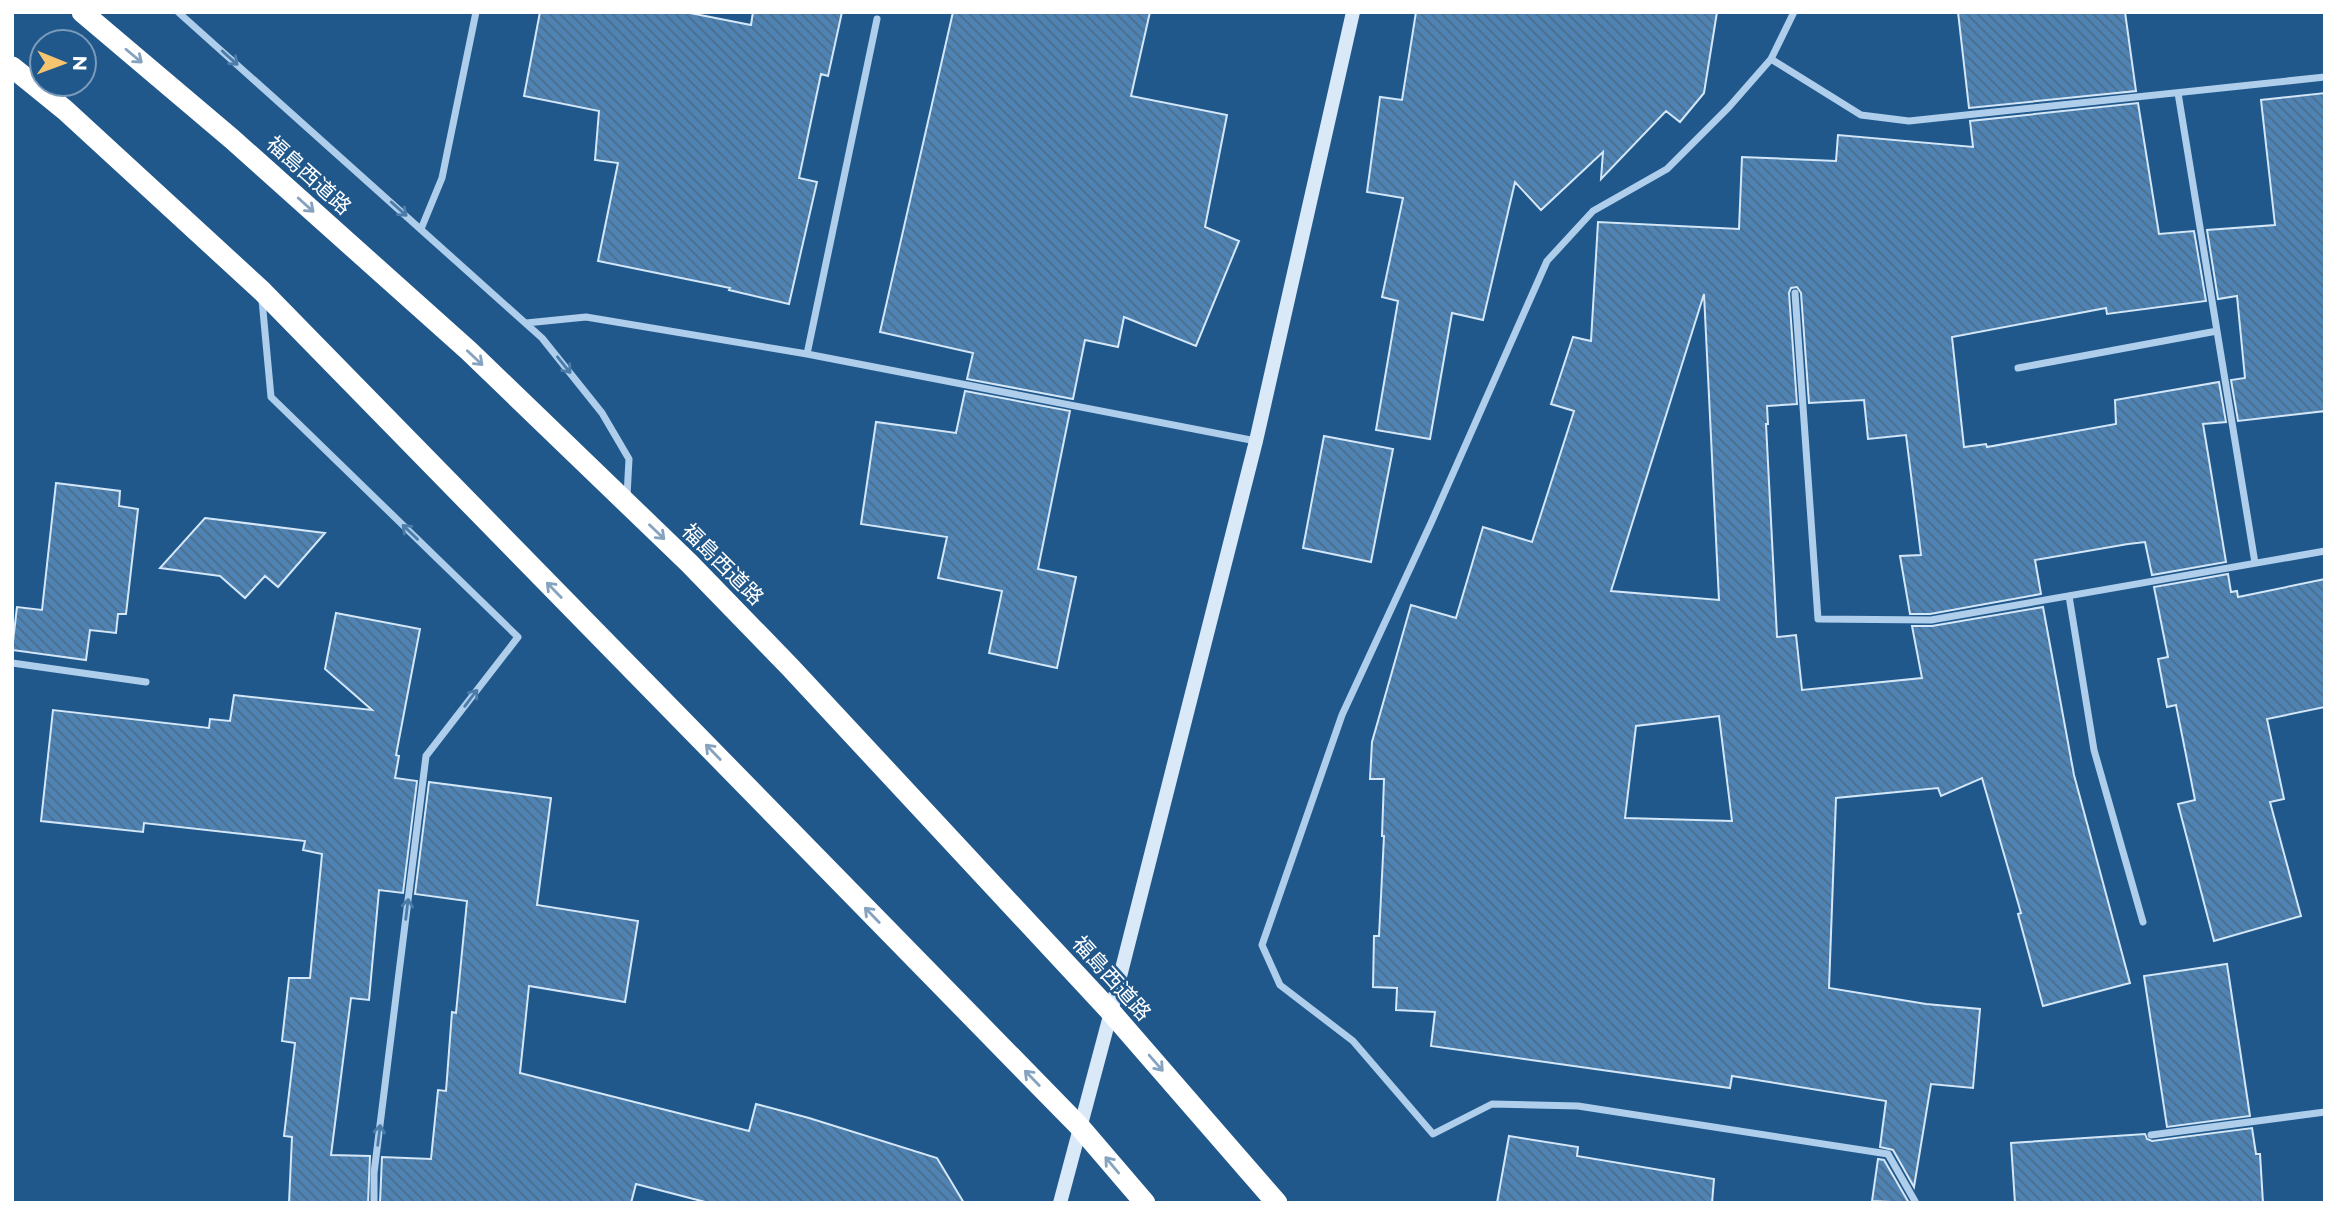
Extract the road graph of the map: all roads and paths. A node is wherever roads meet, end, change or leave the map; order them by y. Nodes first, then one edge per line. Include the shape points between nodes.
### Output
1 (82, 12) edge
2 (178, 12) edge
3 (476, 12) edge
4 (1353, 12) edge
5 (1794, 12) edge
6 (877, 19) dead end
7 (1771, 59) junction
8 (12, 67) edge
9 (2325, 77) edge
10 (2178, 93) junction
11 (421, 229) junction
12 (262, 291) junction
13 (1795, 293) dead end
14 (526, 323) junction
15 (2217, 331) junction
16 (807, 354) junction
17 (2018, 368) dead end
18 (1256, 441) junction
19 (627, 503) junction
20 (2325, 551) edge
21 (2255, 563) junction
22 (2069, 596) junction
23 (12, 663) edge
24 (146, 681) dead end
25 (2143, 922) dead end
26 (1111, 1012) junction
27 (2325, 1112) edge
28 (1079, 1126) junction
29 (2151, 1135) dead end
30 (374, 1203) edge
31 (1060, 1203) edge
32 (1144, 1203) edge
33 (1277, 1203) edge
34 (1916, 1203) edge

1 -> 19 highway, 福島西道路 via 469,351
2 -> 11 street
3 - 11 street via 442,178
4 - 18 street
5 - 7 street
6 - 16 street
7 - 10 street via 1861,115 1909,121
7 - 34 street via 1667,169 1593,211 1548,261 1342,715 1262,945 1280,985 1353,1041 1433,1134 1492,1104 1578,1106 1888,1154
8 - 12 highway
9 - 10 street
10 - 15 street
11 - 14 street
28 -> 12 highway
30 -> 12 street via 426,756 518,636 271,397
13 - 22 street via 1818,619 1931,620
14 - 16 street via 586,317
14 -> 19 street via 602,413 629,459
15 - 17 street
15 - 21 street
16 - 18 street
18 - 26 street
19 -> 26 highway, 福島西道路 via 790,667
20 - 21 street
21 - 22 street
22 - 25 street via 2094,750
23 - 24 street
26 - 28 street
26 -> 33 highway, 福島西道路
27 - 29 street
28 - 31 street
32 -> 28 highway

